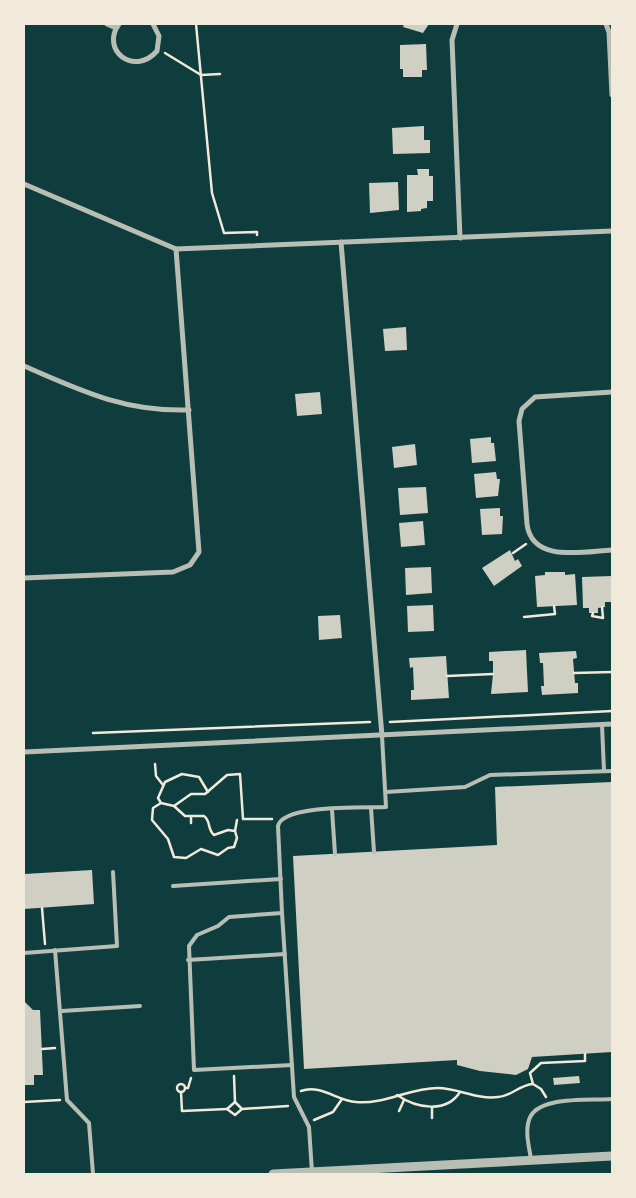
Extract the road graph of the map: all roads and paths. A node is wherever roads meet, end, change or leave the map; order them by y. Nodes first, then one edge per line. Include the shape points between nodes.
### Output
1 (107, 24) edge
2 (153, 24) edge
3 (196, 24) edge
4 (456, 24) edge
5 (606, 24) edge
6 (118, 26) edge
7 (158, 48) junction
8 (220, 74) dead end
9 (201, 75) junction
10 (612, 95) edge
11 (24, 184) edge
12 (612, 232) edge
13 (257, 235) dead end
14 (460, 238) junction
15 (341, 242) junction
16 (176, 249) junction
17 (24, 366) edge
18 (612, 392) edge
19 (190, 410) junction
20 (533, 540) junction
21 (612, 550) edge
22 (513, 553) dead end
23 (24, 578) edge
24 (554, 606) dead end
25 (602, 607) dead end
26 (593, 613) dead end
27 (524, 617) dead end
28 (612, 672) edge
29 (574, 673) dead end
30 (494, 674) dead end
31 (447, 676) dead end
32 (612, 711) edge
33 (370, 722) dead end
34 (390, 722) dead end
35 (612, 724) edge
36 (602, 725) junction
37 (93, 733) dead end
38 (382, 736) junction
39 (24, 752) edge
40 (155, 764) dead end
41 (612, 771) edge
42 (604, 772) junction
43 (205, 784) junction
44 (163, 785) junction
45 (199, 785) dead end
46 (208, 792) junction
47 (386, 792) junction
48 (161, 803) junction
49 (174, 806) junction
50 (371, 808) junction
51 (332, 810) junction
52 (191, 817) junction
53 (237, 820) dead end
54 (191, 823) dead end
55 (279, 823) junction
56 (235, 831) junction
57 (374, 852) dead end
58 (335, 854) dead end
59 (113, 872) dead end
60 (281, 879) junction
61 (173, 886) dead end
62 (42, 908) dead end
63 (282, 913) junction
64 (55, 950) junction
65 (45, 951) junction
66 (24, 952) edge
67 (285, 954) junction
68 (188, 960) junction
69 (140, 1006) dead end
70 (62, 1011) junction
71 (47, 1048) dead end
72 (42, 1049) dead end
73 (585, 1054) dead end
74 (292, 1065) junction
75 (527, 1070) dead end
76 (530, 1074) junction
77 (533, 1084) junction
78 (234, 1088) dead end
79 (301, 1091) dead end
80 (181, 1092) junction
81 (460, 1092) junction
82 (397, 1095) junction
83 (546, 1095) dead end
84 (342, 1099) junction
85 (404, 1100) junction
86 (612, 1100) edge
87 (50, 1101) dead end
88 (24, 1102) edge
89 (235, 1102) junction
90 (288, 1106) dead end
91 (432, 1107) junction
92 (242, 1108) junction
93 (227, 1109) junction
94 (399, 1111) dead end
95 (432, 1118) dead end
96 (316, 1120) dead end
97 (612, 1156) edge
98 (531, 1161) junction
99 (312, 1172) junction
100 (93, 1174) edge
101 (273, 1174) edge

1 - 6 street
2 - 7 street via 159,36
3 - 9 path
4 - 14 street via 452,40
5 - 10 street via 610,32
6 - 7 street via 114,44 128,61 144,61
7 - 9 path
8 - 9 path
9 - 13 path via 212,193 224,233 257,232
11 - 16 street
12 - 14 street
14 - 15 street
15 - 16 street
15 - 38 street
16 - 19 street
17 - 19 street via 98,398 154,409
18 - 20 street via 542,396 530,400 522,410 518,421 528,531
19 - 23 street via 200,547 190,565 173,572
20 - 21 street via 554,552
20 - 22 path
24 - 27 path via 555,614
25 - 26 path via 602,618 592,616
28 - 29 path
30 - 31 path
32 - 34 path
33 - 37 path
35 - 36 street
36 - 38 street
36 - 42 lane
38 - 39 street
38 - 47 lane
40 - 44 path via 156,776
41 - 42 lane
42 - 47 lane via 490,775 465,787
43 - 44 path via 199,777 182,774 171,777
43 - 45 path
43 - 46 path
44 - 48 path via 158,798
46 - 49 path via 191,794
46 - 55 path via 221,778 240,774 243,819 276,819
47 - 50 lane via 386,807
48 - 49 path
48 - 56 path via 153,808 152,820 168,839 174,857 186,858 201,849 221,854 234,847
49 - 52 path via 181,814
50 - 51 lane
50 - 57 lane
51 - 55 lane via 294,813
51 - 58 lane
52 - 54 path
52 - 56 path via 207,817 214,835
53 - 56 path
55 - 60 lane
59 - 64 lane via 117,946
60 - 61 lane
60 - 63 lane
62 - 65 path
63 - 67 lane
63 - 68 lane via 229,916 192,941
64 - 65 lane
64 - 70 lane
65 - 66 lane
67 - 68 lane
67 - 74 lane
68 - 74 lane via 194,1070
69 - 70 lane
70 - 100 lane via 67,1100 89,1123
71 - 72 path
73 - 76 path via 585,1061 541,1063
74 - 99 lane via 294,1097 308,1127
75 - 76 path
76 - 77 path
77 - 81 path via 497,1098
77 - 83 path
78 - 89 path
79 - 84 path via 322,1091
80 - 80 path via 187,1088 182,1084 178,1086
80 - 93 path via 182,1111
81 - 82 path via 425,1088
81 - 91 path via 450,1102
82 - 84 path via 367,1103
82 - 85 path
84 - 96 path via 333,1112
85 - 91 path
85 - 94 path
86 - 98 lane via 552,1102 539,1107 528,1126
87 - 88 path
89 - 92 path
89 - 93 path
90 - 92 path
91 - 95 path
92 - 93 path via 235,1115
97 - 98 street
98 - 99 street
99 - 101 street

